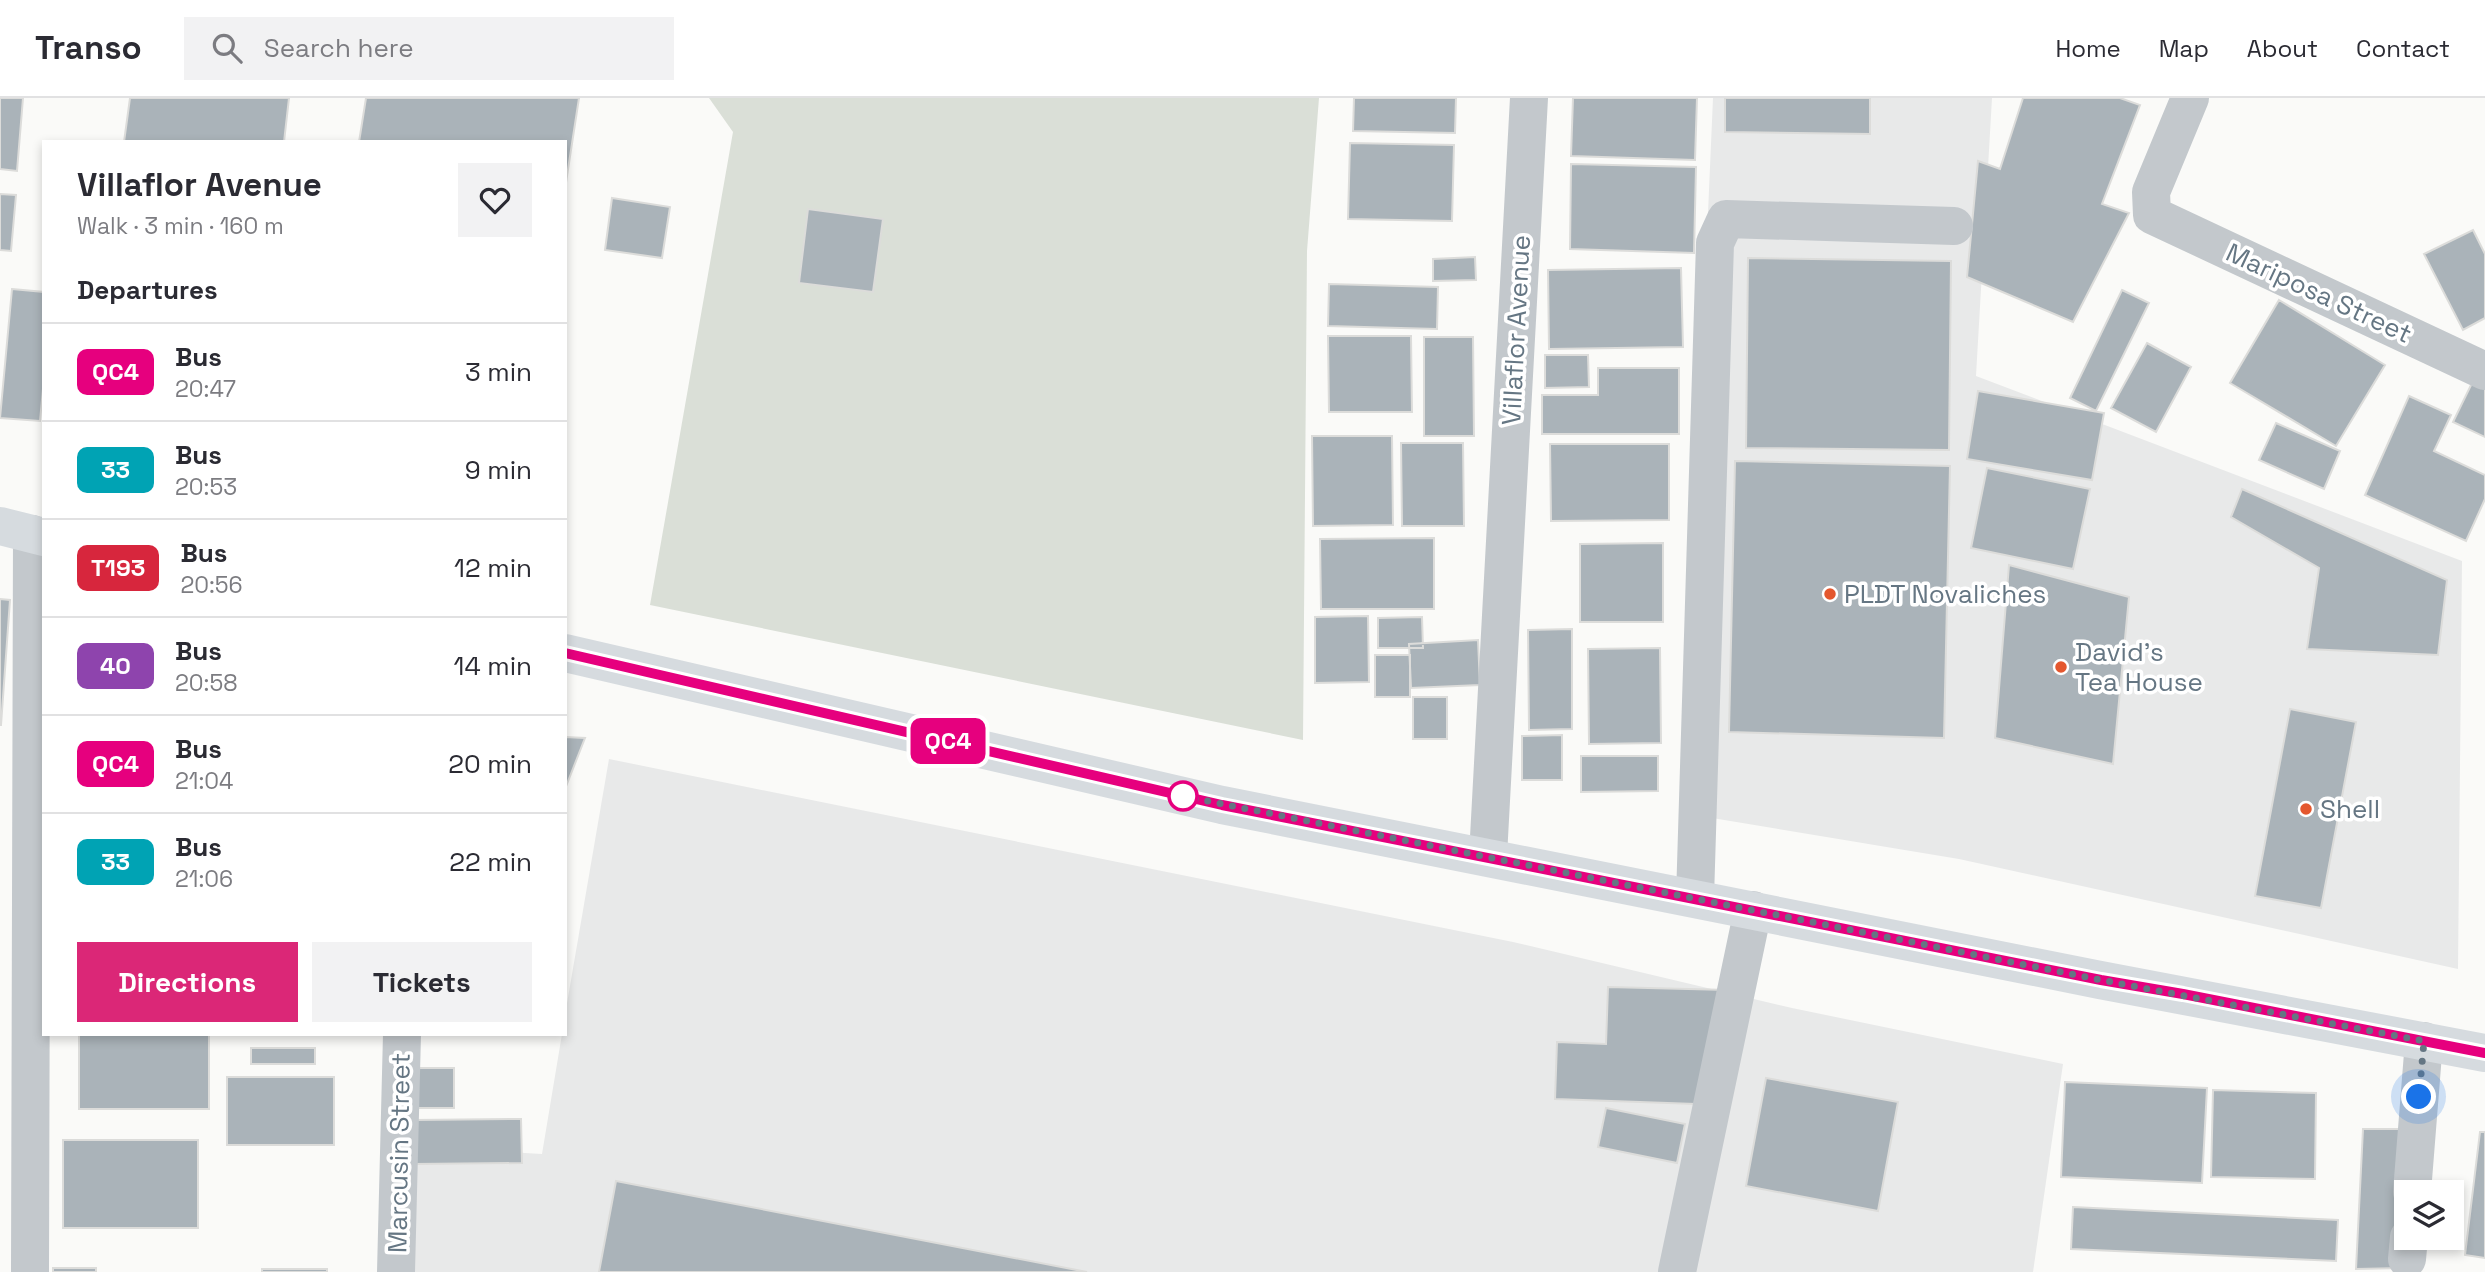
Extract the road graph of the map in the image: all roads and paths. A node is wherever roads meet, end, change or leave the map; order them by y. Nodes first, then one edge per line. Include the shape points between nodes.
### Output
1 (1529, 98) edge
2 (2190, 98) edge
3 (1954, 226) dead end
4 (2485, 371) edge
5 (25, 533) edge
6 (567, 653) edge
7 (1488, 856) junction
8 (1695, 898) junction
9 (1753, 910) junction
10 (402, 1036) edge
11 (2424, 1041) junction
12 (2485, 1053) edge
13 (2413, 1180) edge
14 (30, 1272) edge
15 (396, 1272) edge
16 (1677, 1272) edge

1 - 7 street, Villaflor Avenue
2 - 4 street, Mariposa Street via 2151,192 2152,215
3 - 8 street via 1726,219 1715,243
5 - 14 street
6 - 7 main road via 1222,805
7 - 8 main road
8 - 9 main road
9 - 11 main road
9 - 16 street
10 - 15 street, Marcusin Street
11 - 12 main road
11 - 13 street

